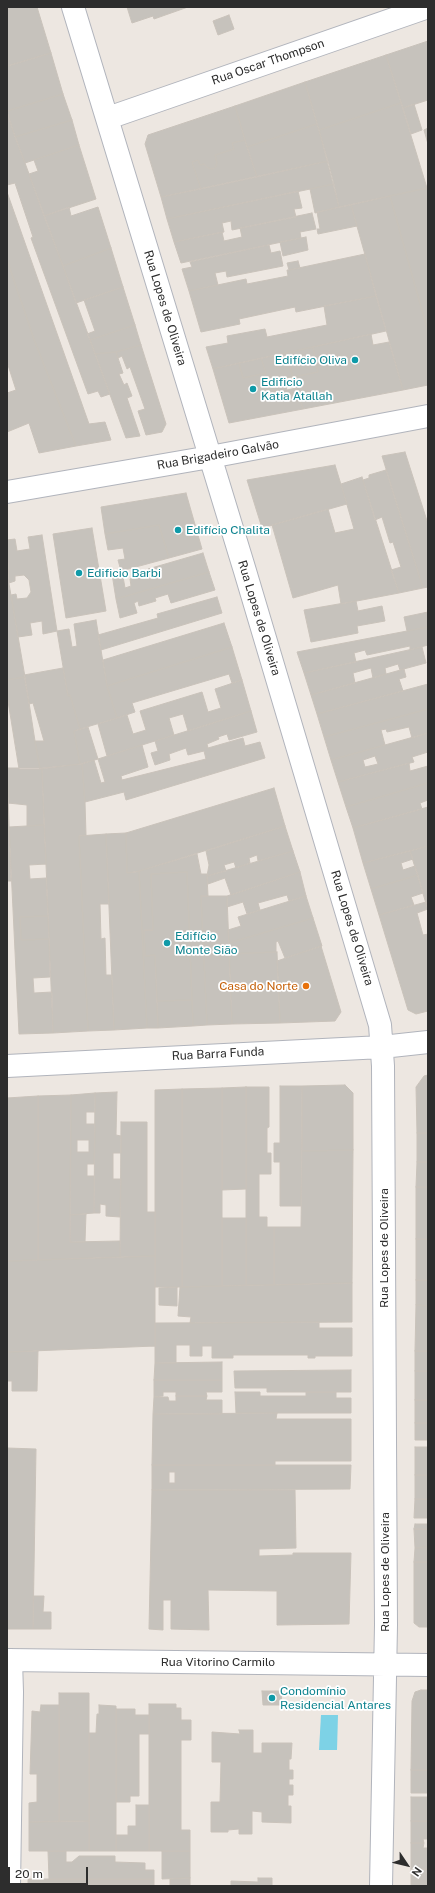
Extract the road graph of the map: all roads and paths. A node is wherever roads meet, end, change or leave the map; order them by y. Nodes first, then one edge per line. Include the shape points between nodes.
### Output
1 (73, 7) edge
2 (428, 7) edge
3 (108, 118) junction
4 (428, 416) edge
5 (210, 457) junction
6 (7, 492) edge
7 (428, 1042) edge
8 (382, 1046) junction
9 (7, 1066) edge
10 (9, 1660) edge
11 (385, 1664) junction
12 (428, 1665) edge
13 (9, 1886) edge
14 (382, 1886) edge

1 - 3 street, Rua Lopes de Oliveira
2 - 3 street, Rua Oscar Thompson
3 - 5 street, Rua Lopes de Oliveira
4 - 5 street, Rua Brigadeiro Galvão
5 - 6 street, Rua Brigadeiro Galvão
5 - 8 street, Rua Lopes de Oliveira via 376,1009
7 - 8 street, Rua Barra Funda
8 - 9 street, Rua Barra Funda
8 - 11 street, Rua Lopes de Oliveira
10 - 11 street, Rua Vitorino Carmilo
10 - 13 street via 12,1692
11 - 12 street, Rua Vitorino Carmilo
11 - 14 street, Rua Lopes de Oliveira

